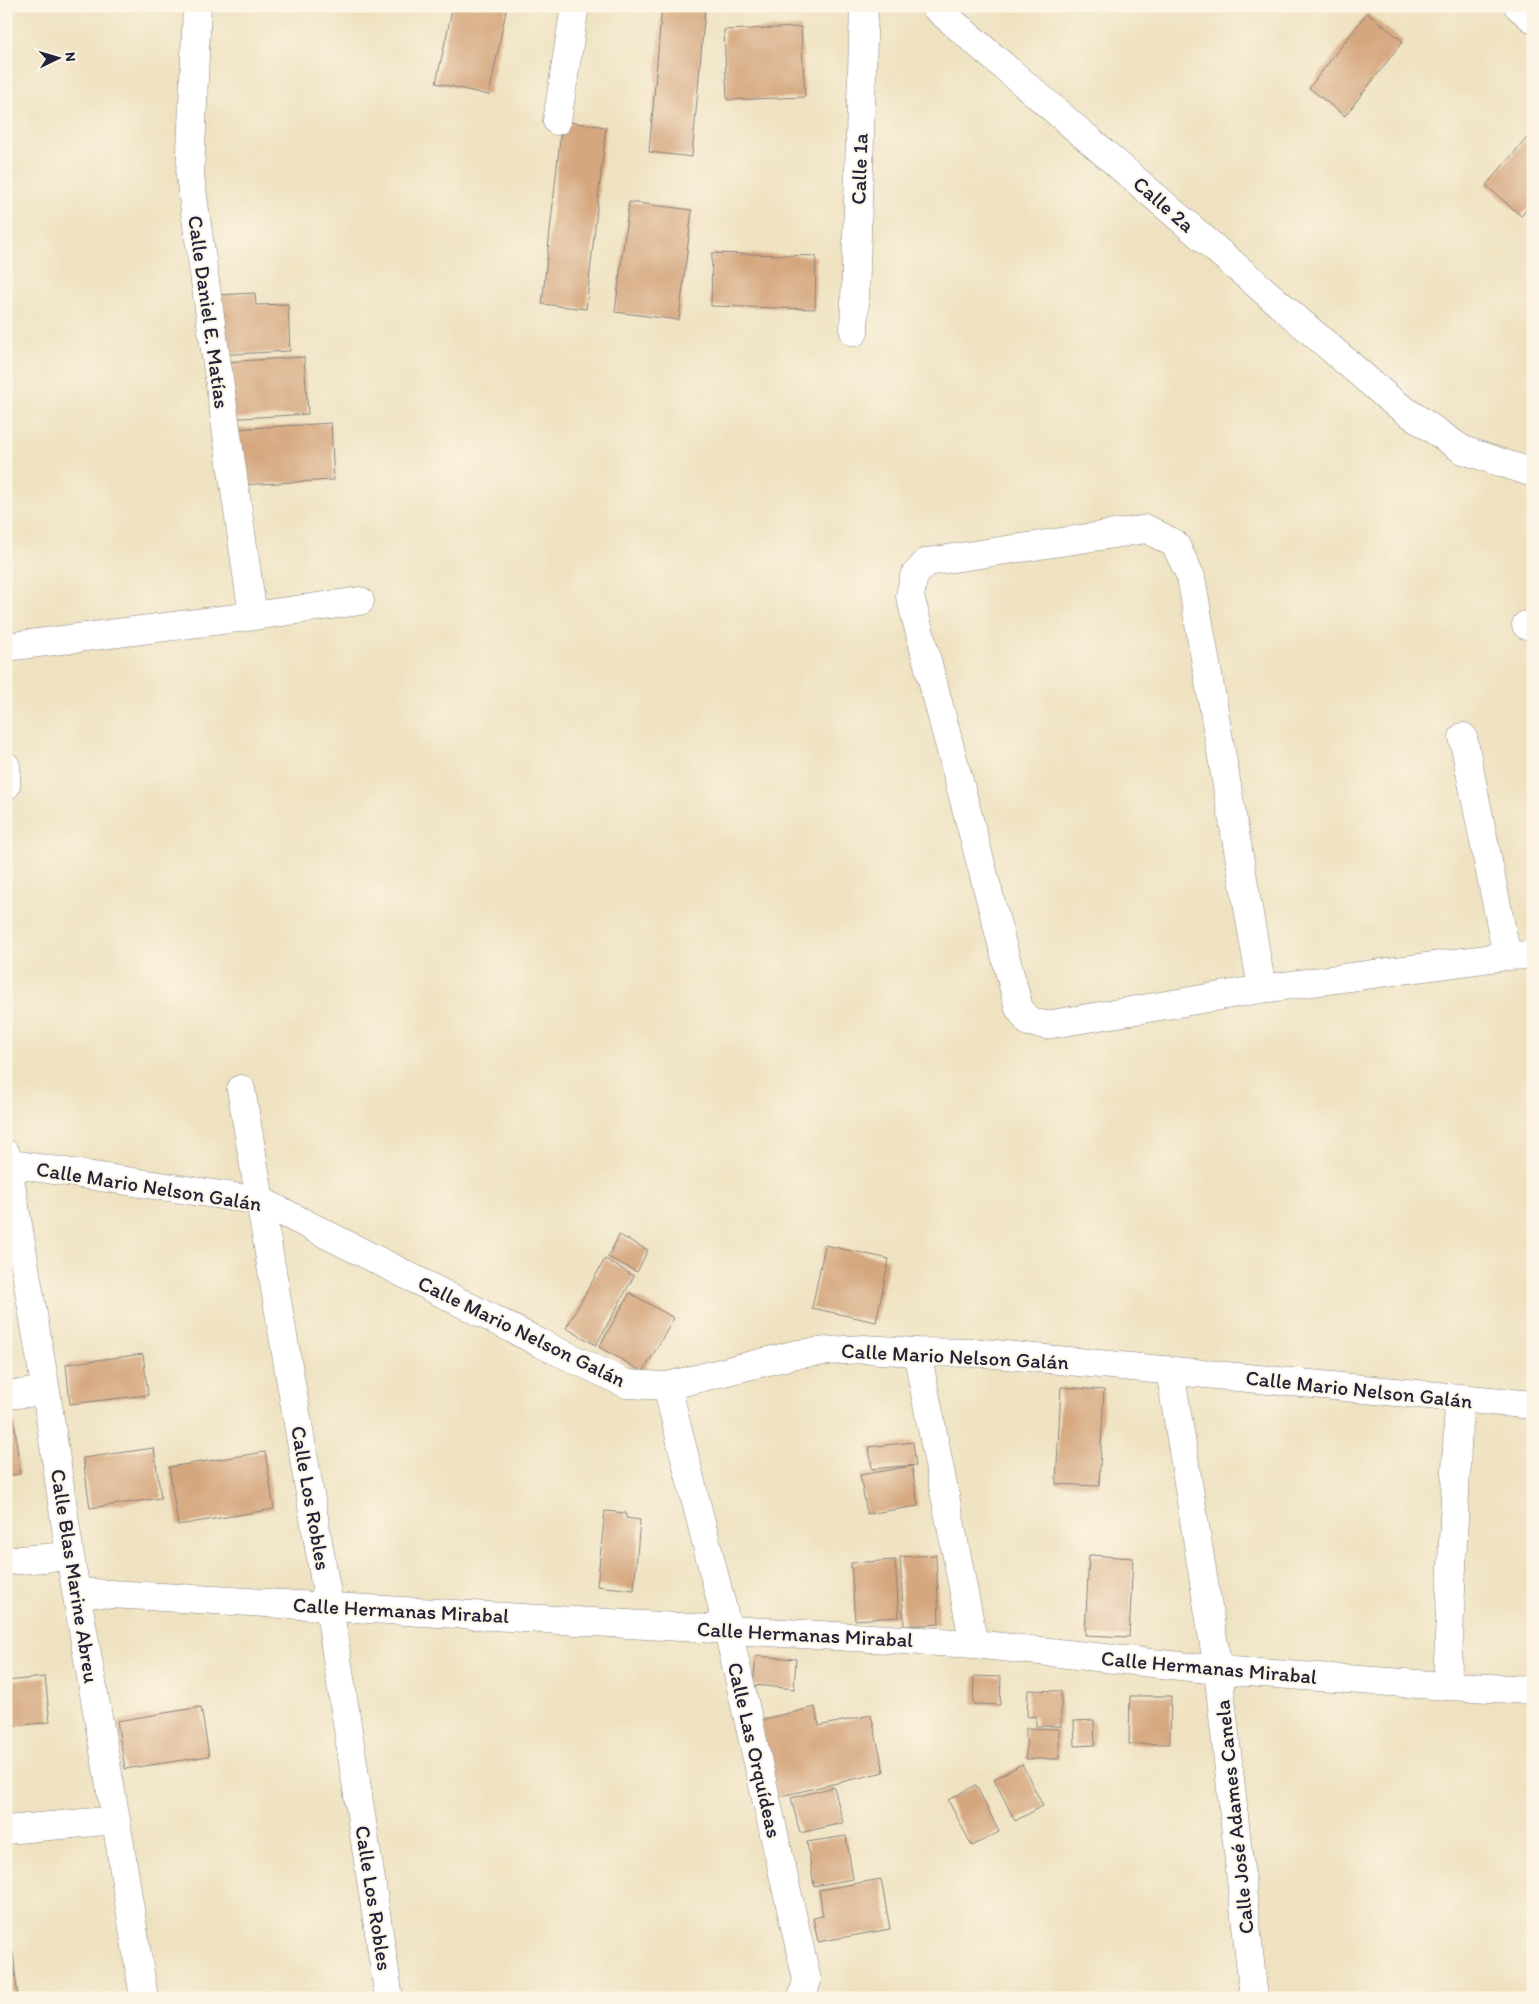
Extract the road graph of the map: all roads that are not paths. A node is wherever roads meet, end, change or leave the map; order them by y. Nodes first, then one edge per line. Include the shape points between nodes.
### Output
1 (197, 6) edge
2 (575, 6) edge
3 (864, 6) edge
4 (934, 6) edge
5 (1518, 6) edge
6 (1533, 19) edge
7 (557, 121) dead end
8 (854, 332) dead end
9 (1533, 473) edge
10 (360, 601) dead end
11 (253, 616) junction
12 (6, 647) edge
13 (1463, 737) dead end
14 (1520, 955) edge
15 (1262, 989) junction
16 (241, 1089) dead end
17 (7, 1160) edge
18 (261, 1201) junction
19 (917, 1352) junction
20 (1170, 1370) junction
21 (667, 1386) junction
22 (46, 1391) junction
23 (6, 1395) edge
24 (1459, 1399) junction
25 (1533, 1405) edge
26 (70, 1556) junction
27 (6, 1561) edge
28 (76, 1592) junction
29 (329, 1606) junction
30 (728, 1630) junction
31 (974, 1644) junction
32 (1218, 1670) junction
33 (1447, 1686) junction
34 (1533, 1690) edge
35 (116, 1820) junction
36 (6, 1830) edge
37 (144, 1998) edge
38 (389, 1998) edge
39 (802, 1998) edge
40 (1254, 1998) edge

1 - 11 street, Calle Daniel E. Matías via 190,176
2 - 7 street
3 - 8 street, Calle 1a
4 - 9 street, Calle 2a via 1393,402 1463,450
5 - 6 street
10 - 11 street
11 - 12 street
13 - 14 street
14 - 15 street
15 - 15 street via 1191,576 1175,544 1147,529 927,562 914,576 910,596 1019,1008 1029,1022 1046,1025
16 - 18 street, Calle Los Robles
17 - 18 street, Calle Mario Nelson Galán
17 - 22 street, Calle Blas Marine Abreu
18 - 21 street, Calle Mario Nelson Galán via 615,1379 627,1384
18 - 29 street, Calle Los Robles
19 - 20 street, Calle Mario Nelson Galán via 984,1353
19 - 21 street, Calle Mario Nelson Galán via 864,1349 796,1354
19 - 31 street
20 - 24 street, Calle Mario Nelson Galán
20 - 32 street, Calle José Adames Canela
21 - 30 street, Calle Las Orquídeas
22 - 23 street
22 - 26 street, Calle Blas Marine Abreu
24 - 25 street, Calle Mario Nelson Galán
24 - 33 street
26 - 27 street
26 - 28 street, Calle Blas Marine Abreu
28 - 29 street, Calle Hermanas Mirabal
28 - 35 street, Calle Blas Marine Abreu
29 - 30 street, Calle Hermanas Mirabal
29 - 38 street, Calle Los Robles
30 - 31 street, Calle Hermanas Mirabal
30 - 39 street, Calle Las Orquídeas via 807,1980
31 - 32 street, Calle Hermanas Mirabal
32 - 33 street, Calle Hermanas Mirabal
32 - 40 street, Calle José Adames Canela
33 - 34 street, Calle Hermanas Mirabal
35 - 36 street
35 - 37 street, Calle Blas Marine Abreu

